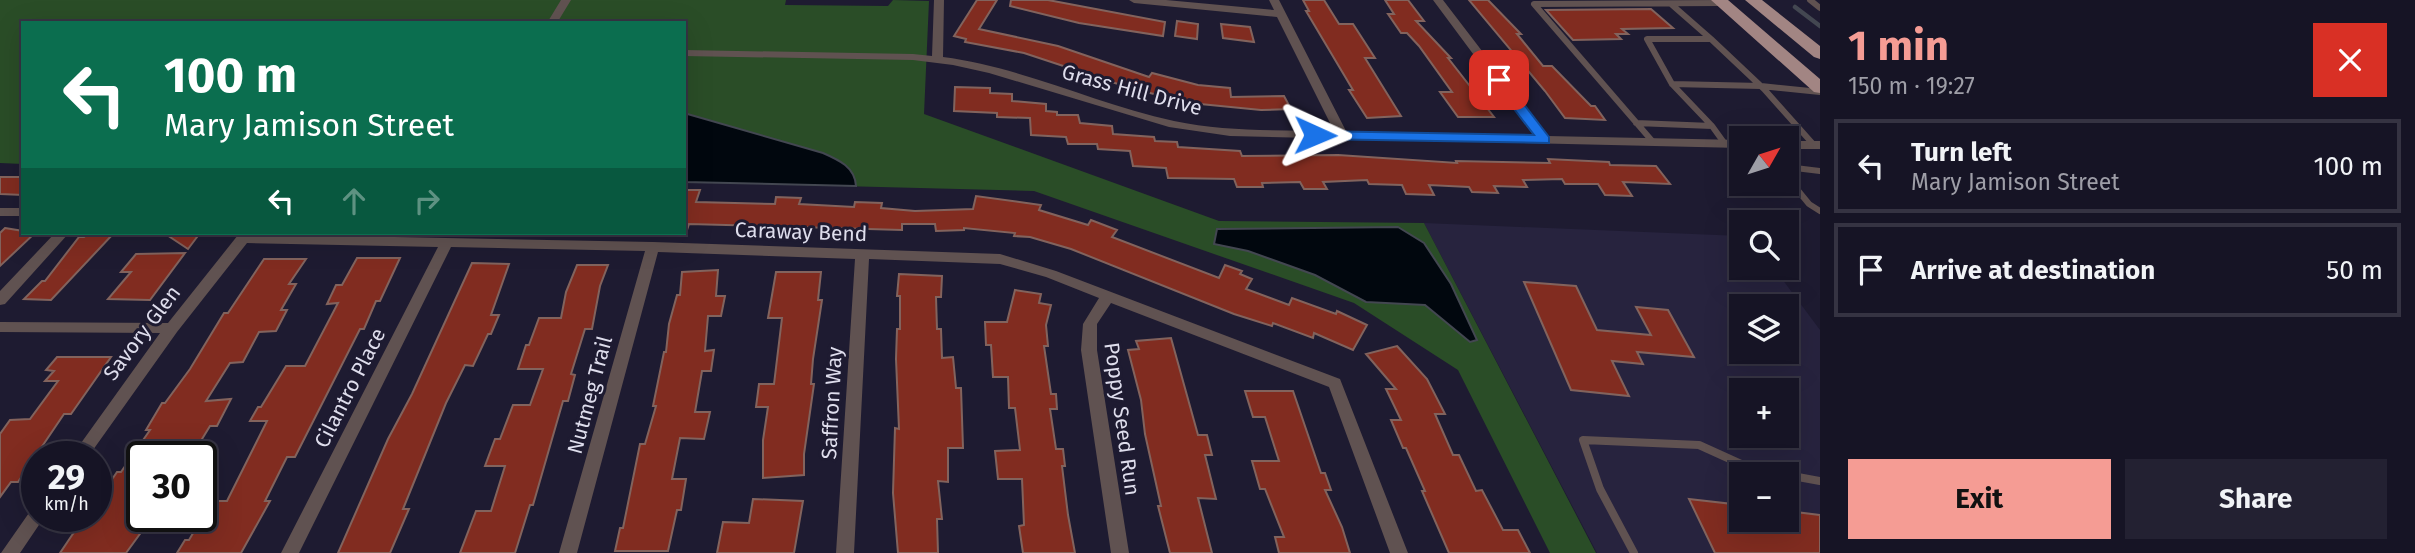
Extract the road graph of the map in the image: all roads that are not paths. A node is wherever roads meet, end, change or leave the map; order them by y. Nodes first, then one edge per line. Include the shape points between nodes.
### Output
1 (566, 0) edge
2 (939, 0) edge
3 (1134, 0) edge
4 (1274, 0) edge
5 (1437, 0) edge
6 (1754, 0) edge
7 (1810, 0) edge
8 (1533, 2) edge
9 (1721, 2) edge
10 (1671, 4) junction
11 (1820, 8) edge
12 (1281, 14) junction
13 (553, 21) edge
14 (1711, 39) junction
15 (686, 53) edge
16 (1820, 54) edge
17 (937, 60) junction
18 (1672, 84) junction
19 (1761, 86) junction
20 (1820, 90) edge
21 (1636, 123) junction
22 (1712, 126) junction
23 (1342, 135) junction
24 (1544, 140) junction
25 (1653, 142) junction
26 (1724, 144) junction
27 (1729, 144) edge
28 (1799, 145) edge
29 (1817, 145) edge
30 (1799, 168) edge
31 (1820, 171) edge
32 (1799, 192) edge
33 (1820, 211) edge
34 (0, 212) edge
35 (21, 212) edge
36 (60, 235) edge
37 (243, 238) joint
38 (447, 242) junction
39 (653, 247) junction
40 (862, 256) junction
41 (1108, 296) junction
42 (0, 300) edge
43 (0, 327) edge
44 (172, 328) junction
45 (91, 441) edge
46 (1737, 462) edge
47 (1799, 478) edge
48 (1820, 481) edge
49 (25, 532) edge
50 (10, 553) edge
51 (290, 553) edge
52 (568, 553) edge
53 (845, 553) edge
54 (1120, 553) edge
55 (1399, 553) edge
56 (1634, 553) edge

1 - 13 street
2 - 17 street
3 - 12 street
4 - 12 street
5 - 24 street
6 - 16 main road
7 - 11 lane
8 - 10 lane
8 - 21 lane
9 - 10 lane
9 - 20 main road
10 - 14 lane
12 - 23 street
14 - 18 lane via 1647,39
14 - 19 lane
15 - 17 street, Grass Hill Drive
17 - 23 street, Grass Hill Drive via 991,70 1173,124 1230,132
18 - 19 lane
18 - 22 lane
19 - 20 lane via 1795,92
19 - 29 lane
21 - 22 lane
21 - 25 lane
22 - 26 lane
23 - 24 street, Grass Hill Drive
24 - 25 street, Grass Hill Drive
25 - 26 street, Grass Hill Drive
26 - 27 street, Grass Hill Drive
28 - 29 street
30 - 31 lane
32 - 33 lane
34 - 35 street
36 - 42 street
37 - 38 street, Caraway Bend
37 - 44 street, Savory Glen
38 - 39 street, Caraway Bend
38 - 51 street, Cilantro Place
39 - 40 street, Caraway Bend
39 - 52 street, Nutmeg Trail
40 - 41 street, Caraway Bend via 1000,259
40 - 53 street, Saffron Way
41 - 54 street, Poppy Seed Run via 1090,324 1089,351
41 - 55 street, Caraway Bend via 1335,383
43 - 44 street
44 - 45 street, Savory Glen
46 - 56 lane via 1699,445 1583,440 1600,489
47 - 48 lane
49 - 50 street

